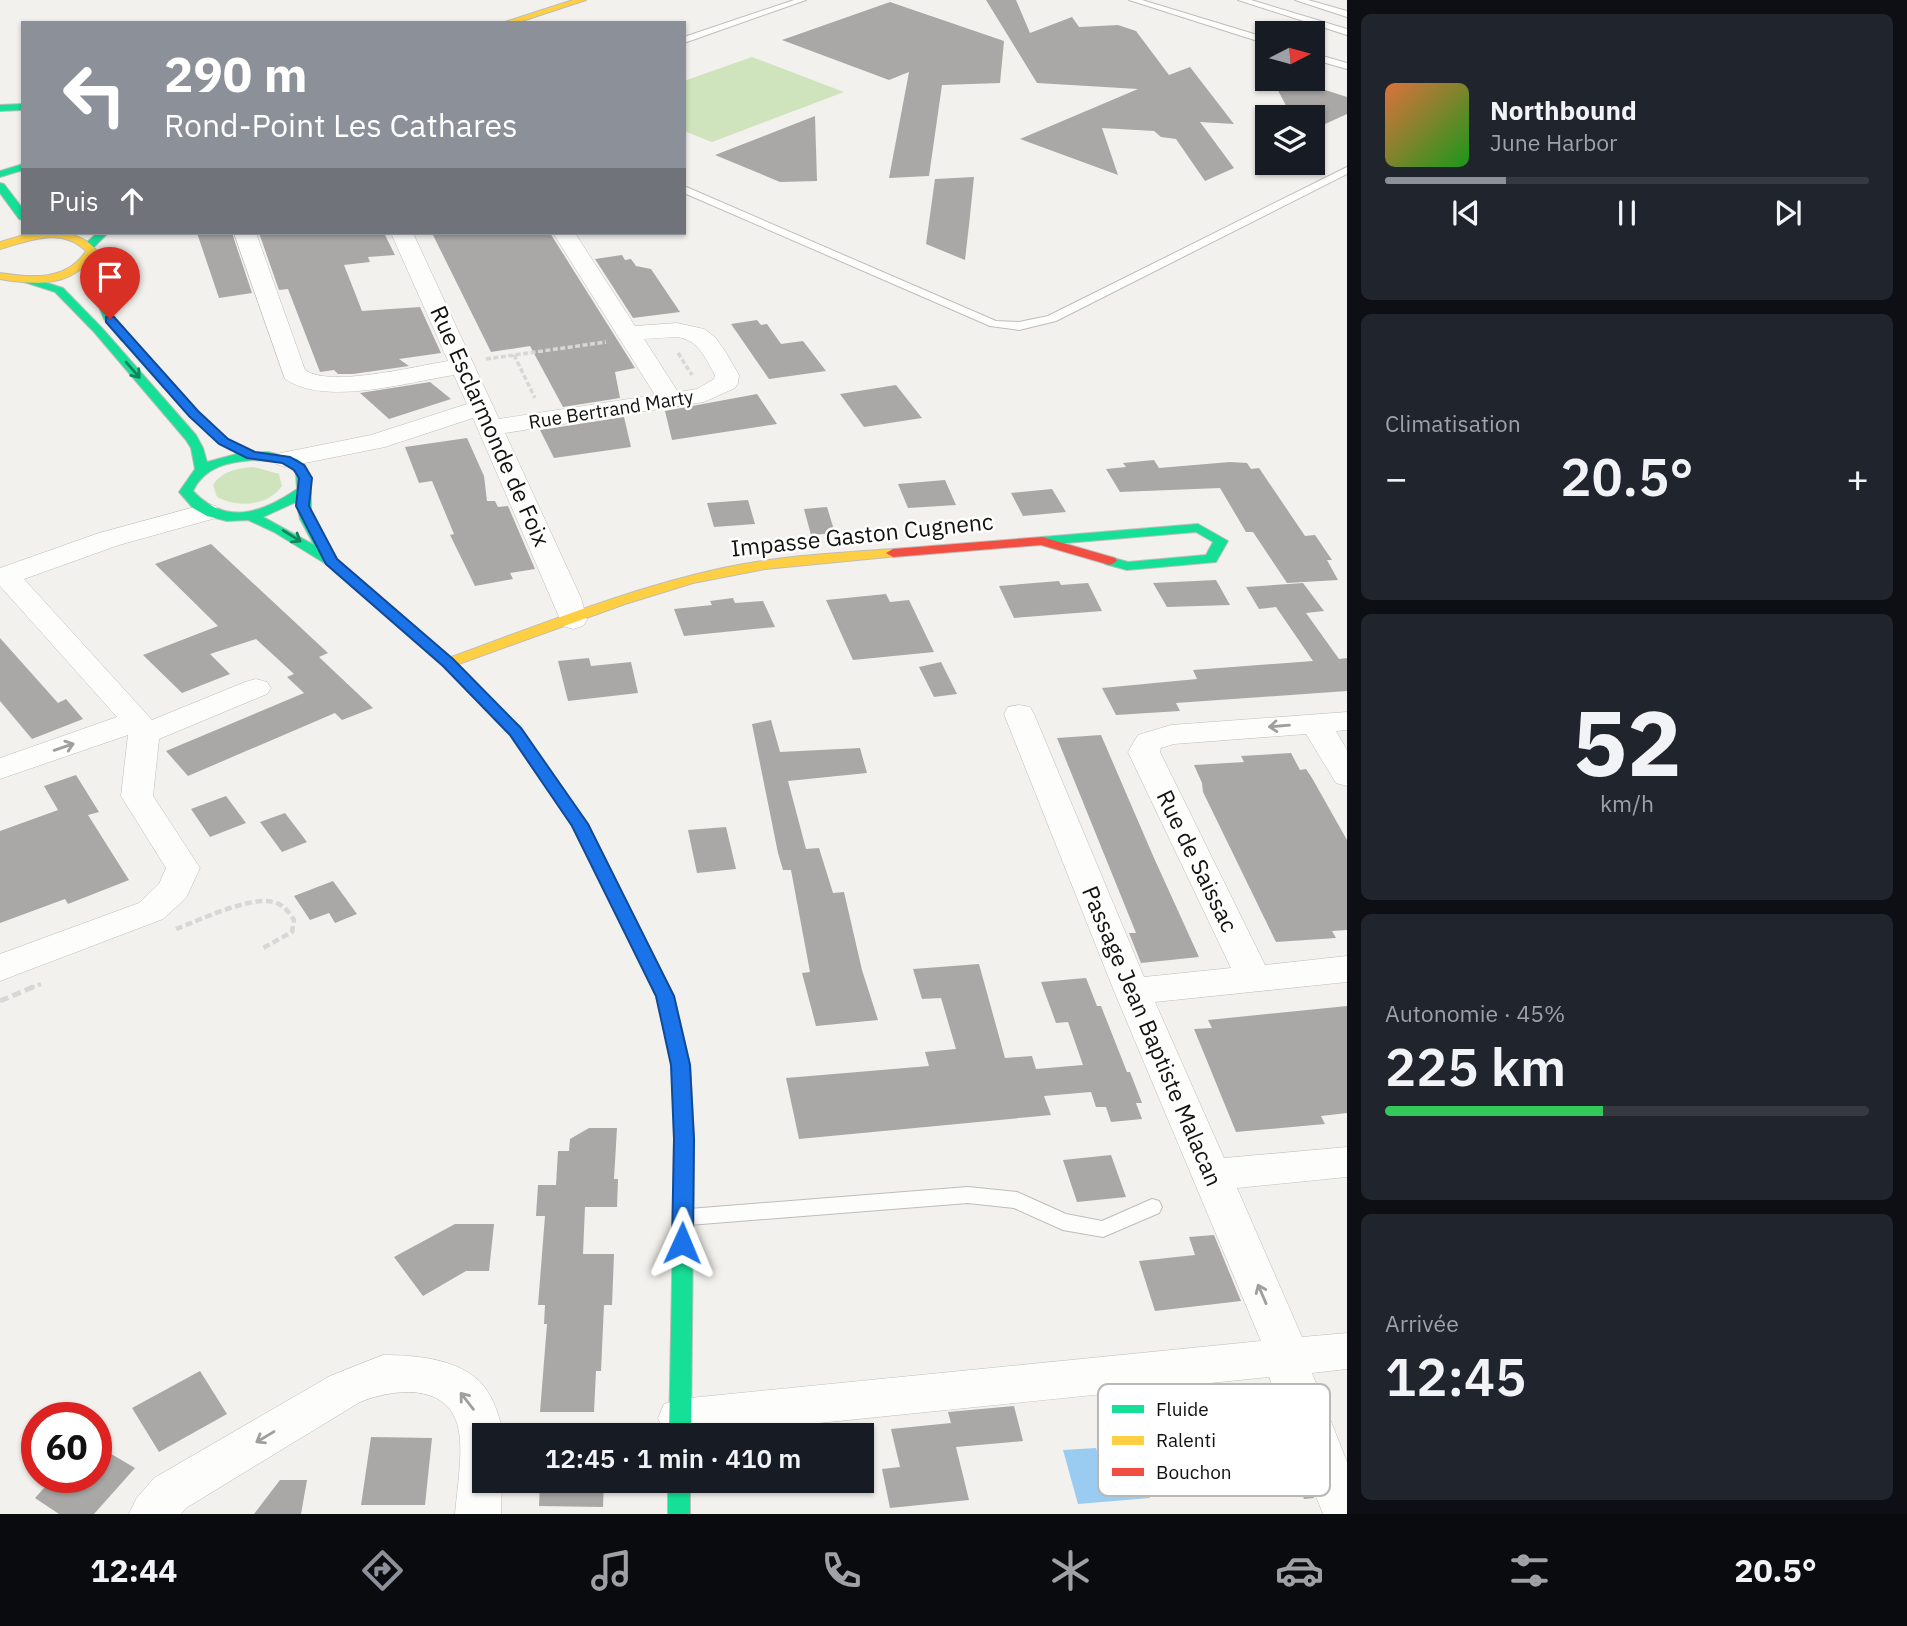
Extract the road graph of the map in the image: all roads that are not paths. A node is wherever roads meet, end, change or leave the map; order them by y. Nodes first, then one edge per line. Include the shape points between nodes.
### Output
1 (552, 0) edge
2 (582, 0) edge
3 (802, 0) edge
4 (1133, 0) edge
5 (1242, 0) edge
6 (1299, 0) edge
7 (1347, 14) edge
8 (503, 21) edge
9 (1347, 32) edge
10 (1255, 37) edge
11 (686, 39) edge
12 (1325, 59) edge
13 (1347, 66) edge
14 (21, 107) edge
15 (0, 108) edge
16 (21, 162) edge
17 (0, 168) edge
18 (21, 168) edge
19 (1347, 170) edge
20 (0, 174) edge
21 (0, 187) edge
22 (686, 190) edge
23 (21, 215) edge
24 (39, 235) edge
25 (63, 235) edge
26 (101, 235) edge
27 (245, 235) edge
28 (403, 235) edge
29 (565, 235) edge
30 (90, 245) junction
31 (0, 246) edge
32 (87, 262) junction
33 (0, 276) edge
34 (28, 280) junction
35 (629, 336) junction
36 (464, 366) junction
37 (159, 376) dead end
38 (671, 400) junction
39 (485, 418) junction
40 (223, 441) dead end
41 (376, 442) junction
42 (251, 456) junction
43 (285, 459) junction
44 (202, 469) junction
45 (304, 484) junction
46 (187, 492) junction
47 (206, 512) junction
48 (250, 516) junction
49 (109, 539) junction
50 (1042, 541) junction
51 (331, 561) junction
52 (3, 577) edge
53 (573, 620) junction
54 (448, 663) junction
55 (256, 688) dead end
56 (1019, 714) dead end
57 (1347, 721) edge
58 (1315, 723) junction
59 (141, 728) junction
60 (0, 769) edge
61 (1347, 776) edge
62 (0, 968) edge
63 (1347, 969) edge
64 (1255, 980) junction
65 (1132, 991) junction
66 (1347, 1162) edge
67 (1211, 1175) junction
68 (1152, 1207) dead end
69 (683, 1218) junction
70 (1347, 1351) edge
71 (1289, 1356) junction
72 (1294, 1384) edge
73 (680, 1423) edge
74 (706, 1423) edge
75 (1330, 1474) edge
76 (679, 1493) edge
77 (152, 1514) edge
78 (478, 1514) edge
79 (679, 1514) edge
80 (1346, 1514) edge

1 - 8 main road
2 - 8 main road
3 - 11 lane
4 - 10 lane
5 - 9 lane
6 - 7 lane
12 - 13 lane
14 - 15 main road
16 - 17 main road
18 - 20 main road
19 - 22 lane via 1052,318 1018,326 993,324
21 - 23 main road
24 - 31 main road
25 - 30 main road
26 - 30 main road
27 - 36 street via 294,374 304,381 337,386
28 - 36 street, Rue Esclarmonde de Foix
29 - 35 street
30 - 32 main road
32 - 34 main road via 62,275
32 - 37 main road via 110,319
33 - 34 main road
34 -> 44 main road via 59,290 98,330 191,438
35 - 38 street
35 - 38 street, Rue Bertrand Marty via 692,333 705,340 727,375 726,383 705,395
36 - 39 street, Rue Esclarmonde de Foix
38 - 39 street, Rue Bertrand Marty
39 - 41 street, Rue Bertrand Marty
39 - 53 street, Rue Esclarmonde de Foix
40 - 42 main road
41 - 43 street
41 - 45 street
42 - 43 main road
42 - 44 main road via 220,460
43 - 45 main road via 299,468
44 - 46 main road via 190,480
45 - 48 main road via 291,502
45 - 51 main road via 303,506
46 - 47 main road via 192,503
46 - 49 street
47 - 48 main road
47 - 49 street
48 -> 51 main road via 279,528
49 - 52 street
50 - 50 main road, Impasse Gaston Cugnenc via 1127,566 1211,559 1221,541 1198,528
50 - 53 main road, Impasse Gaston Cugnenc via 792,561 722,572
51 - 54 main road
52 - 59 street
53 - 54 main road, Impasse Gaston Cugnenc
54 - 69 main road via 515,732 580,824 665,996 681,1065
55 - 59 street
56 - 65 street, Passage Jean Baptiste Malacan
57 - 58 street
58 - 61 street
58 -> 64 street, Rue de Saissac via 1171,735 1149,743 1144,752
60 -> 59 street
59 - 62 street via 137,796 183,868 174,890 151,911
63 - 64 street
64 - 65 street
65 - 67 street, Passage Jean Baptiste Malacan
66 - 67 street
71 -> 67 street, Passage Jean Baptiste Malacan
68 - 69 lane via 1102,1228 1063,1222 1017,1199 968,1195
69 - 73 main road
70 - 71 street
71 - 72 street, Passage Jean Baptiste Malacan
71 - 74 street
75 - 80 street, Passage Jean Baptiste Malacan
76 - 79 main road
78 -> 77 street via 482,1433 472,1403 454,1386 421,1374 383,1374 345,1389 170,1493

